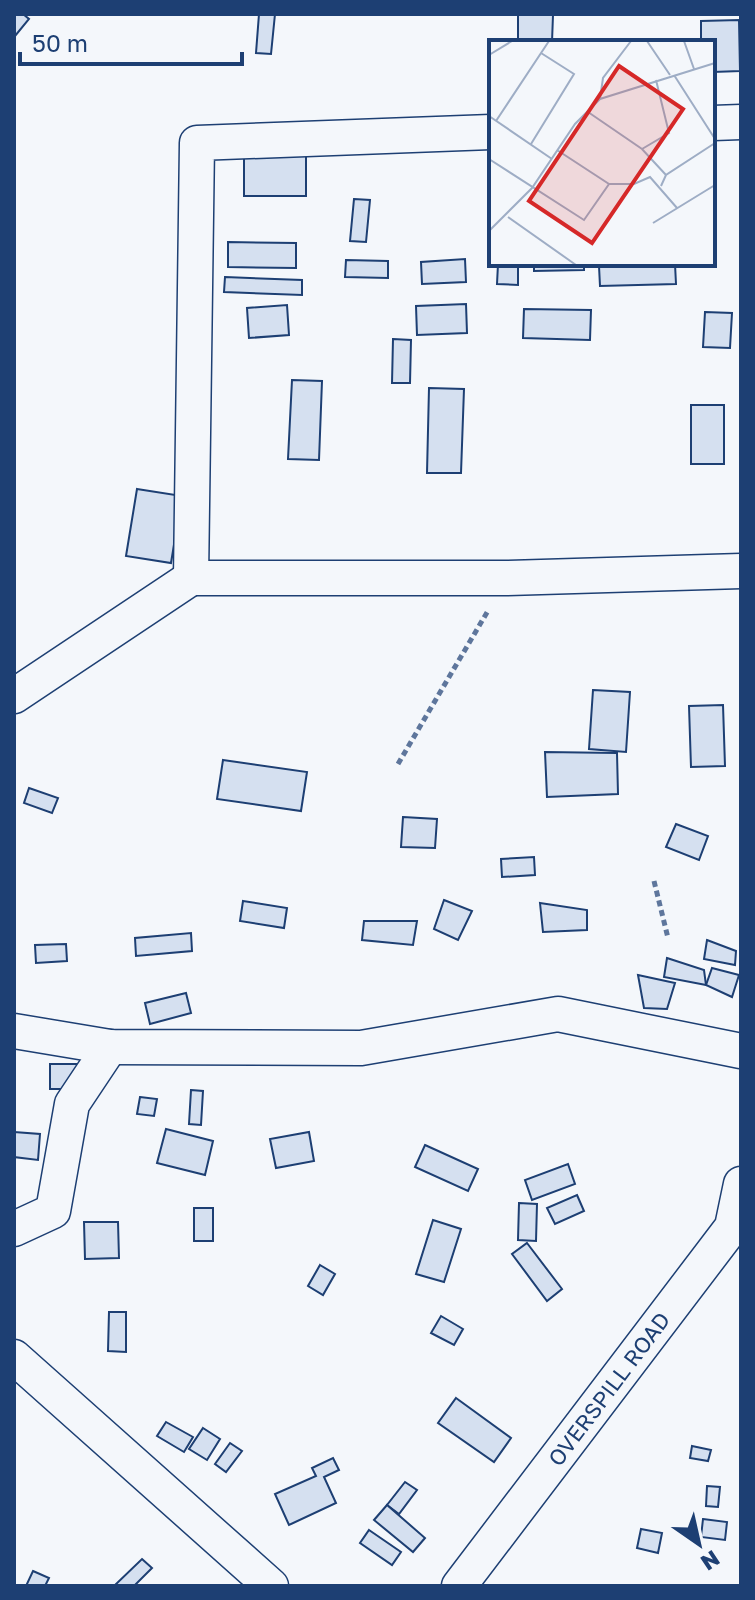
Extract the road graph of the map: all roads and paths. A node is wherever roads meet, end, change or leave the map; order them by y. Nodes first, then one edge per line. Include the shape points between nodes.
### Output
1 (741, 122) edge
2 (715, 123) edge
3 (489, 132) edge
4 (741, 571) edge
5 (191, 578) junction
6 (507, 578) junction
7 (14, 696) edge
8 (398, 764) dead end
9 (654, 881) dead end
10 (668, 938) dead end
11 (14, 1031) edge
12 (110, 1047) junction
13 (741, 1051) edge
14 (741, 1184) edge
15 (14, 1229) edge
16 (737, 1236) edge
17 (14, 1357) edge
18 (271, 1586) edge
19 (459, 1586) edge

1 - 2 street
3 - 5 street via 197,143
4 - 6 street
5 - 6 street
5 - 7 street
6 - 8 path
9 - 10 path
11 - 12 street
12 - 13 street via 361,1048 558,1014
12 - 15 street via 72,1104 53,1211
14 - 16 street, OVERSPILL ROAD
16 - 19 street, OVERSPILL ROAD
17 - 18 street

